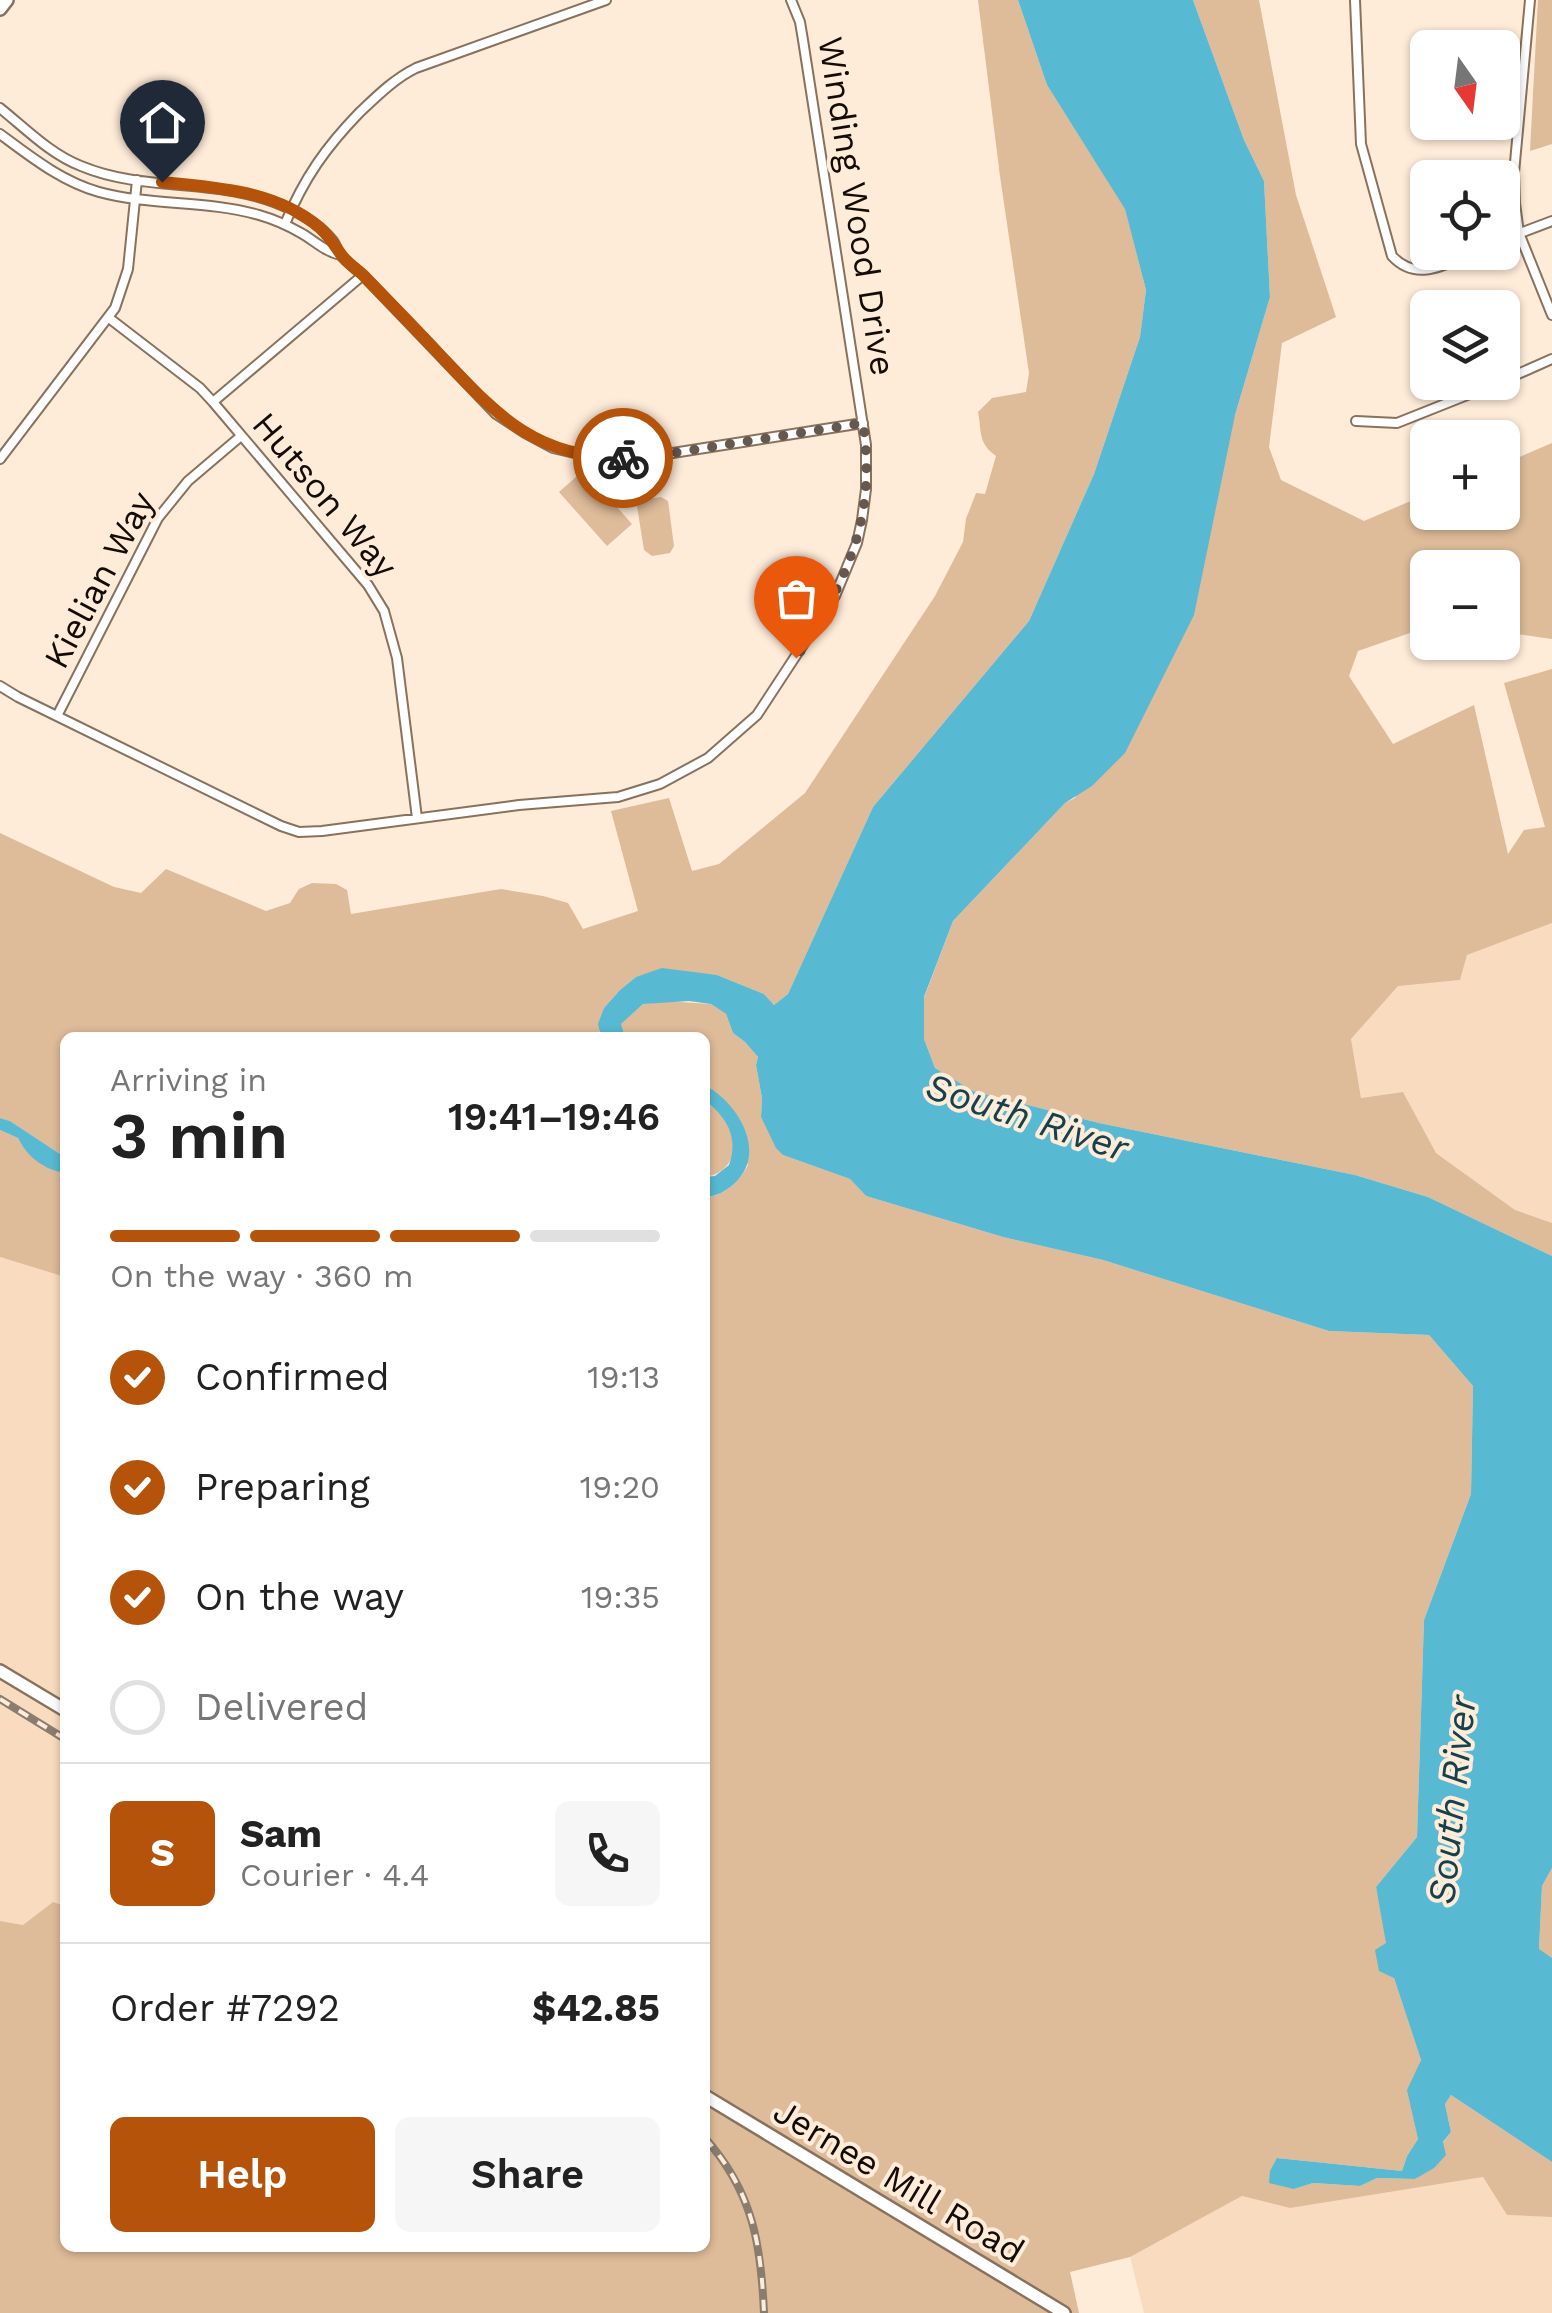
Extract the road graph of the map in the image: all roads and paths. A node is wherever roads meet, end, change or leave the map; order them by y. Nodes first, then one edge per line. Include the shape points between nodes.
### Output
1 (7, 0) edge
2 (606, 0) edge
3 (791, 0) edge
4 (1355, 0) edge
5 (1530, 0) edge
6 (0, 9) edge
7 (0, 108) edge
8 (0, 134) edge
9 (1515, 160) edge
10 (137, 180) junction
11 (136, 199) junction
12 (291, 209) junction
13 (1552, 220) edge
14 (285, 224) junction
15 (1520, 233) edge
16 (1520, 235) edge
17 (340, 255) junction
18 (1410, 268) edge
19 (363, 275) junction
20 (1552, 315) edge
21 (109, 318) junction
22 (1552, 359) edge
23 (1520, 373) edge
24 (1455, 400) edge
25 (214, 402) junction
26 (1356, 421) dead end
27 (863, 423) junction
28 (241, 436) junction
29 (0, 458) edge
30 (0, 686) edge
31 (57, 716) junction
32 (417, 818) junction
33 (0, 1671) edge
34 (60, 1707) edge
35 (710, 2099) edge
36 (1064, 2313) edge

1 - 6 street
2 - 12 street via 399,77 332,141
3 - 27 street, Winding Wood Drive via 800,22
4 - 18 street via 1361,144 1392,256
5 - 9 street
7 - 10 street via 78,166
8 - 11 street via 66,180
10 - 11 street
10 - 12 street via 242,192
11 - 14 street via 237,210
11 - 21 street via 124,287
12 - 14 street
12 - 17 street via 335,242
13 - 15 street
14 - 17 street
16 - 20 street
17 - 19 street
19 - 25 street
19 - 27 street via 496,414 553,448 642,458
21 - 25 street, Hutson Way
21 - 29 street
22 - 23 street
24 - 26 street via 1397,423
25 - 28 street, Hutson Way
27 - 32 street, Winding Wood Drive via 866,488 850,560 760,711 731,740 685,772 637,793
28 - 31 street, Kielian Way via 188,480 158,518
28 - 32 street, Hutson Way via 384,611
30 - 31 street, Winding Wood Drive
31 - 32 street, Winding Wood Drive via 299,832
33 - 34 street
35 - 36 street, Jernee Mill Road

